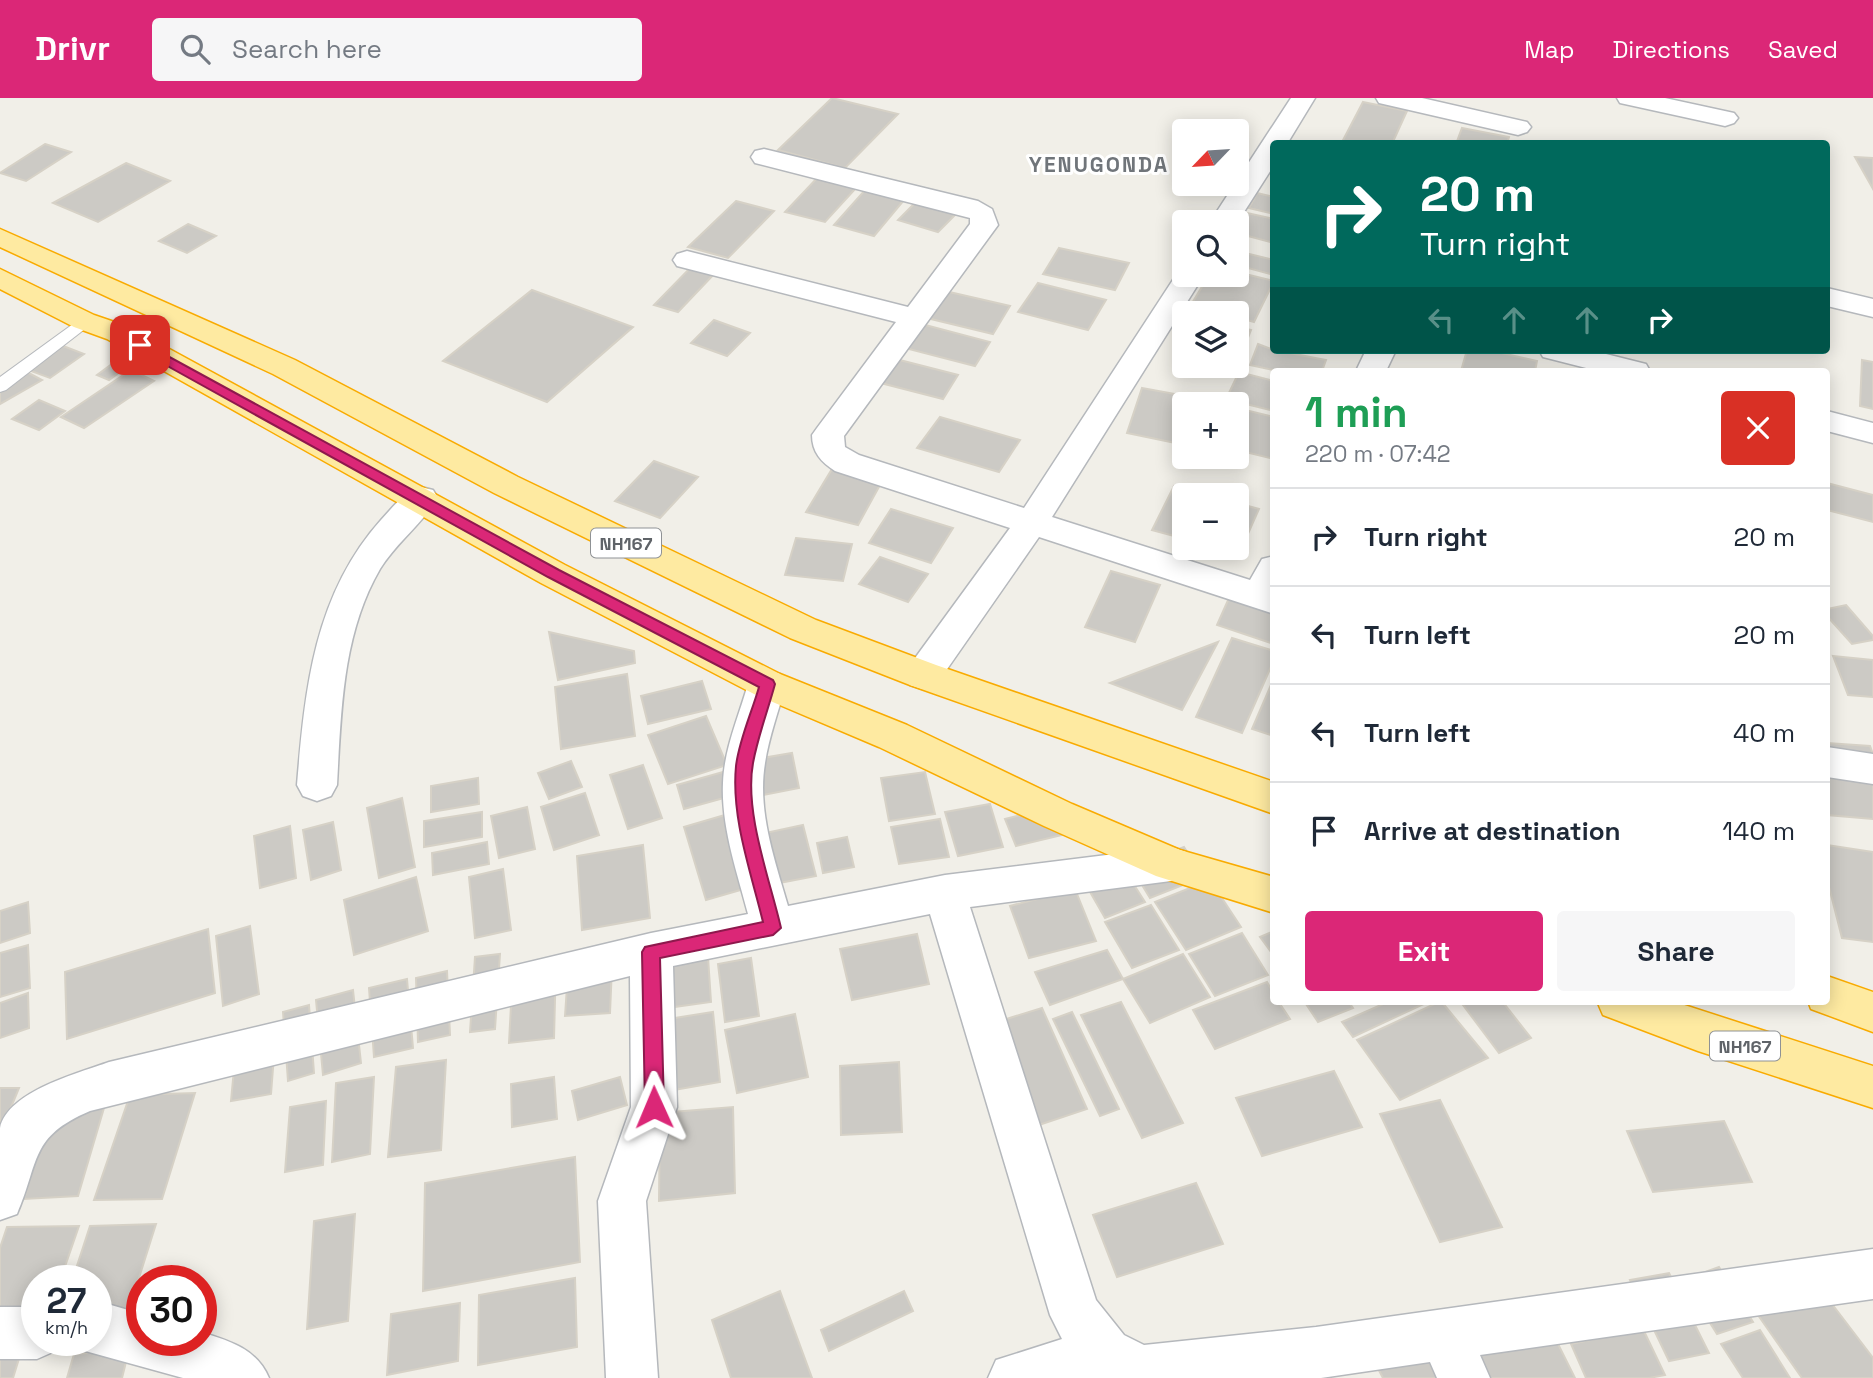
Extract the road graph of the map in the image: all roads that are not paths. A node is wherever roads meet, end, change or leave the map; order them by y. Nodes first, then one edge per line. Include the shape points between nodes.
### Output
1 (1303, 98) edge
2 (1388, 98) edge
3 (1629, 98) edge
4 (1725, 118) dead end
5 (1518, 127) dead end
6 (1279, 140) edge
7 (1270, 154) edge
8 (764, 157) dead end
9 (1232, 210) edge
10 (0, 237) edge
11 (687, 260) dead end
12 (0, 278) edge
13 (1182, 287) edge
14 (1830, 299) edge
15 (1873, 308) edge
16 (915, 318) junction
17 (84, 321) junction
18 (1569, 354) edge
19 (1623, 368) edge
20 (0, 386) edge
21 (1830, 422) edge
22 (1873, 433) edge
23 (421, 498) junction
24 (1031, 524) junction
25 (1269, 588) edge
26 (923, 675) junction
27 (767, 684) junction
28 (1830, 762) edge
29 (1873, 768) edge
30 (317, 785) dead end
31 (1270, 797) edge
32 (1171, 864) junction
33 (945, 893) junction
34 (1270, 894) edge
35 (773, 928) junction
36 (651, 952) junction
37 (1830, 996) edge
38 (1630, 1005) edge
39 (1873, 1012) edge
40 (1873, 1087) edge
41 (14, 1126) edge
42 (0, 1197) edge
43 (1873, 1273) edge
44 (0, 1333) edge
45 (21, 1333) edge
46 (195, 1356) edge
47 (1454, 1356) edge
48 (1130, 1367) edge
49 (243, 1378) edge
50 (632, 1378) edge
51 (1014, 1378) edge

1 - 6 street
2 - 5 street
3 - 4 street
7 - 9 street
8 - 16 street via 982,213 984,225
10 - 26 highway, NH167 via 284,367 506,485 803,629
11 - 16 street
12 - 17 highway
13 - 24 street
14 - 15 street
16 - 24 street via 828,435 828,447 847,463
17 - 20 lane
17 - 23 highway via 118,333
18 - 19 street
21 - 22 street
23 - 27 highway via 554,574
23 - 30 street via 383,539 345,609 330,655
24 - 25 street
24 - 26 street
26 - 31 highway, NH167
27 - 32 highway via 893,736
27 - 35 street via 744,764 744,792
28 - 29 street
32 - 33 street
32 - 34 highway
33 - 35 street
33 - 48 street via 1075,1315
35 - 36 street
36 - 41 street via 109,1083 56,1103
36 - 50 street via 654,1107 622,1201
37 - 39 highway
38 - 40 highway, NH167
41 - 42 street via 19,1138
43 - 47 street
44 - 45 street
46 - 49 street
47 - 48 street via 1316,1353
48 - 51 street

